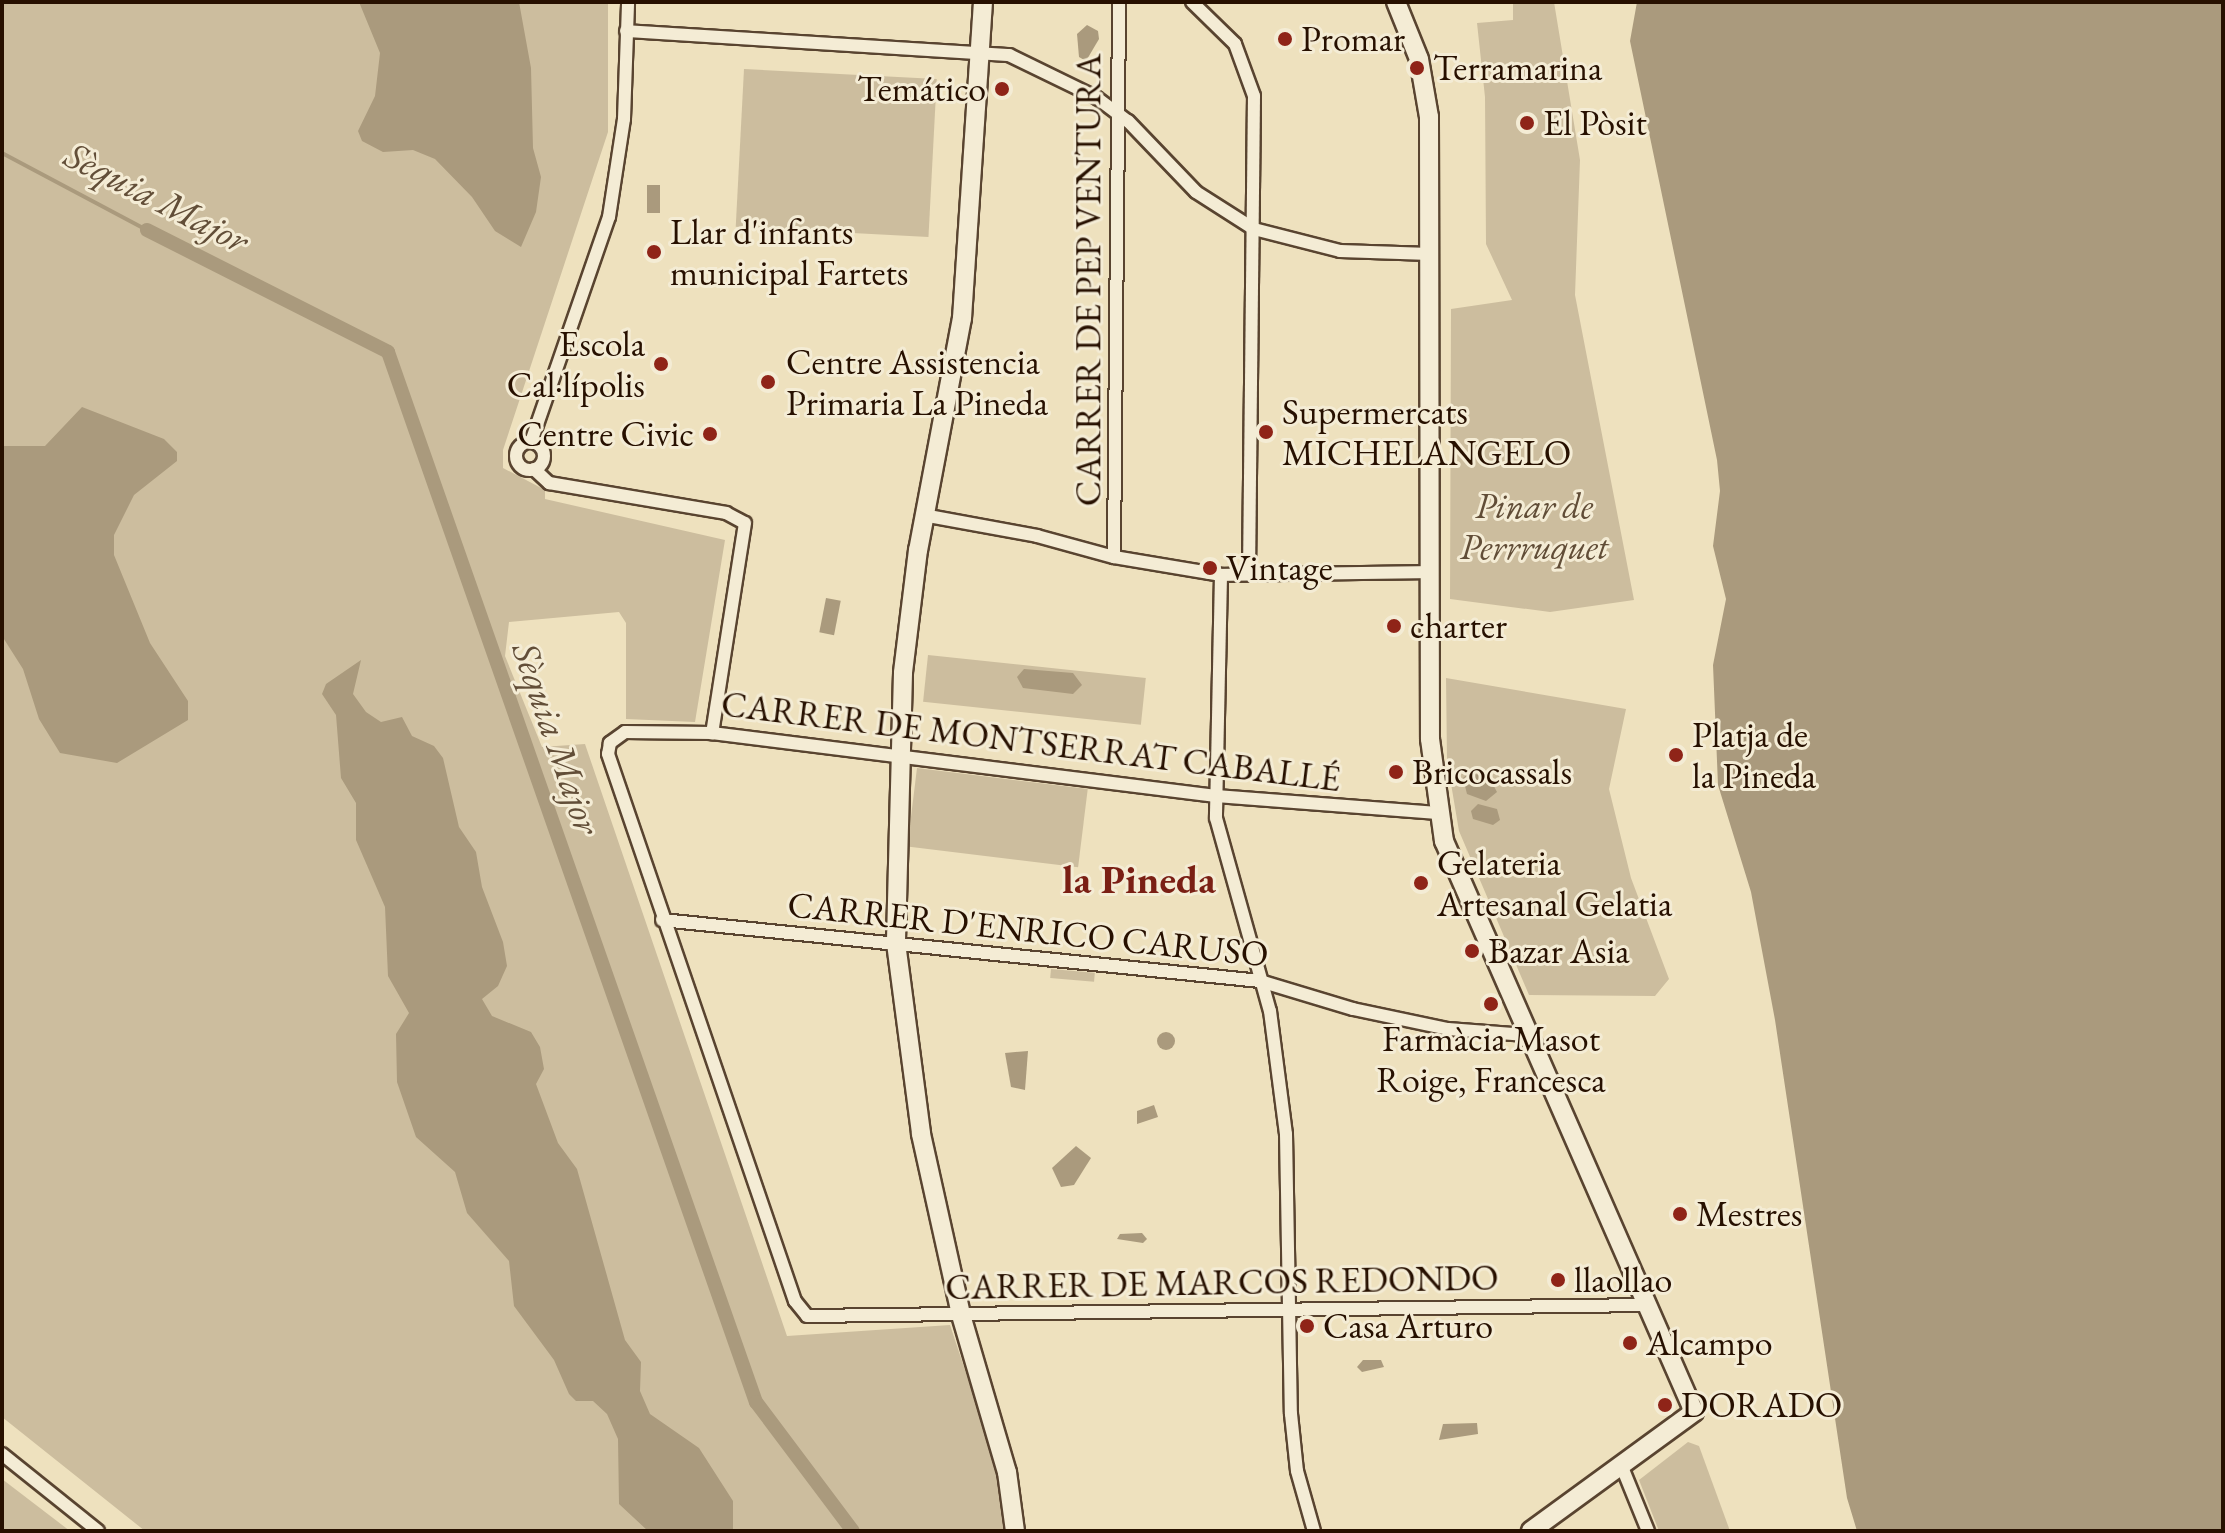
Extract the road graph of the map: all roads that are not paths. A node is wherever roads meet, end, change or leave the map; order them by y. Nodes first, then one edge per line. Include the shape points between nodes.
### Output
1 (628, 2) edge
2 (983, 2) edge
3 (1119, 2) edge
4 (1192, 2) edge
5 (1396, 2) edge
6 (626, 31) junction
7 (980, 52) junction
8 (1119, 113) junction
9 (1254, 229) junction
10 (1430, 254) junction
11 (531, 442) junction
12 (534, 469) junction
13 (923, 515) junction
14 (1114, 557) junction
15 (1249, 571) junction
16 (1429, 572) junction
17 (1221, 575) junction
18 (712, 733) junction
19 (899, 754) junction
20 (1216, 796) junction
21 (1438, 813) junction
22 (662, 920) junction
23 (896, 943) junction
24 (1260, 981) junction
25 (1526, 1035) junction
26 (1646, 1305) junction
27 (1289, 1313) junction
28 (961, 1315) junction
29 (2, 1454) edge
30 (1622, 1467) junction
31 (98, 1531) edge
32 (1015, 1531) edge
33 (1314, 1531) edge
34 (1531, 1531) edge
35 (1648, 1531) edge

1 - 6 street
2 - 7 street
3 - 8 street, CARRER DE PEP VENTURA
4 - 9 street via 1230,37 1249,73 1254,96
5 - 10 street via 1426,86
6 - 7 street
6 - 11 street via 622,139 605,233
7 - 8 street via 1009,55 1049,70
7 - 13 street via 962,318
8 - 9 street via 1196,192
8 - 14 street, CARRER DE PEP VENTURA
9 - 10 street via 1323,248
9 - 15 street
10 - 16 street
11 - 12 street via 544,453
11 - 12 street via 522,444 516,456 523,468
12 - 18 street via 549,483 726,513 743,521 747,535
13 - 14 street
13 - 19 street via 908,624
14 - 17 street
15 - 16 street
15 - 17 street
16 - 21 street via 1430,739
17 - 20 street
18 - 19 street, CARRER DE MONTSERRAT CABALLÉ
18 - 22 street, CARRER DE MONTSERRAT CABALLÉ via 617,734 608,754
19 - 20 street, CARRER DE MONTSERRAT CABALLÉ
19 - 23 street
20 - 21 street, CARRER DE MONTSERRAT CABALLÉ
20 - 24 street via 1216,818
21 - 25 street via 1456,878
22 - 23 street, CARRER D'ENRICO CARUSO
22 - 28 street, CARRER DE MARCOS REDONDO via 800,1310 818,1317
23 - 24 street, CARRER D'ENRICO CARUSO
23 - 28 street via 921,1134
24 - 25 street, CARRER D'ENRICO CARUSO via 1353,1009 1448,1029
24 - 27 street via 1270,1011 1286,1134
25 - 26 street
26 - 27 street, CARRER DE MARCOS REDONDO
26 - 30 street via 1694,1412
27 - 28 street, CARRER DE MARCOS REDONDO
27 - 33 street via 1297,1471
28 - 32 street via 1007,1472
29 - 31 street
30 - 34 street
30 - 35 street

